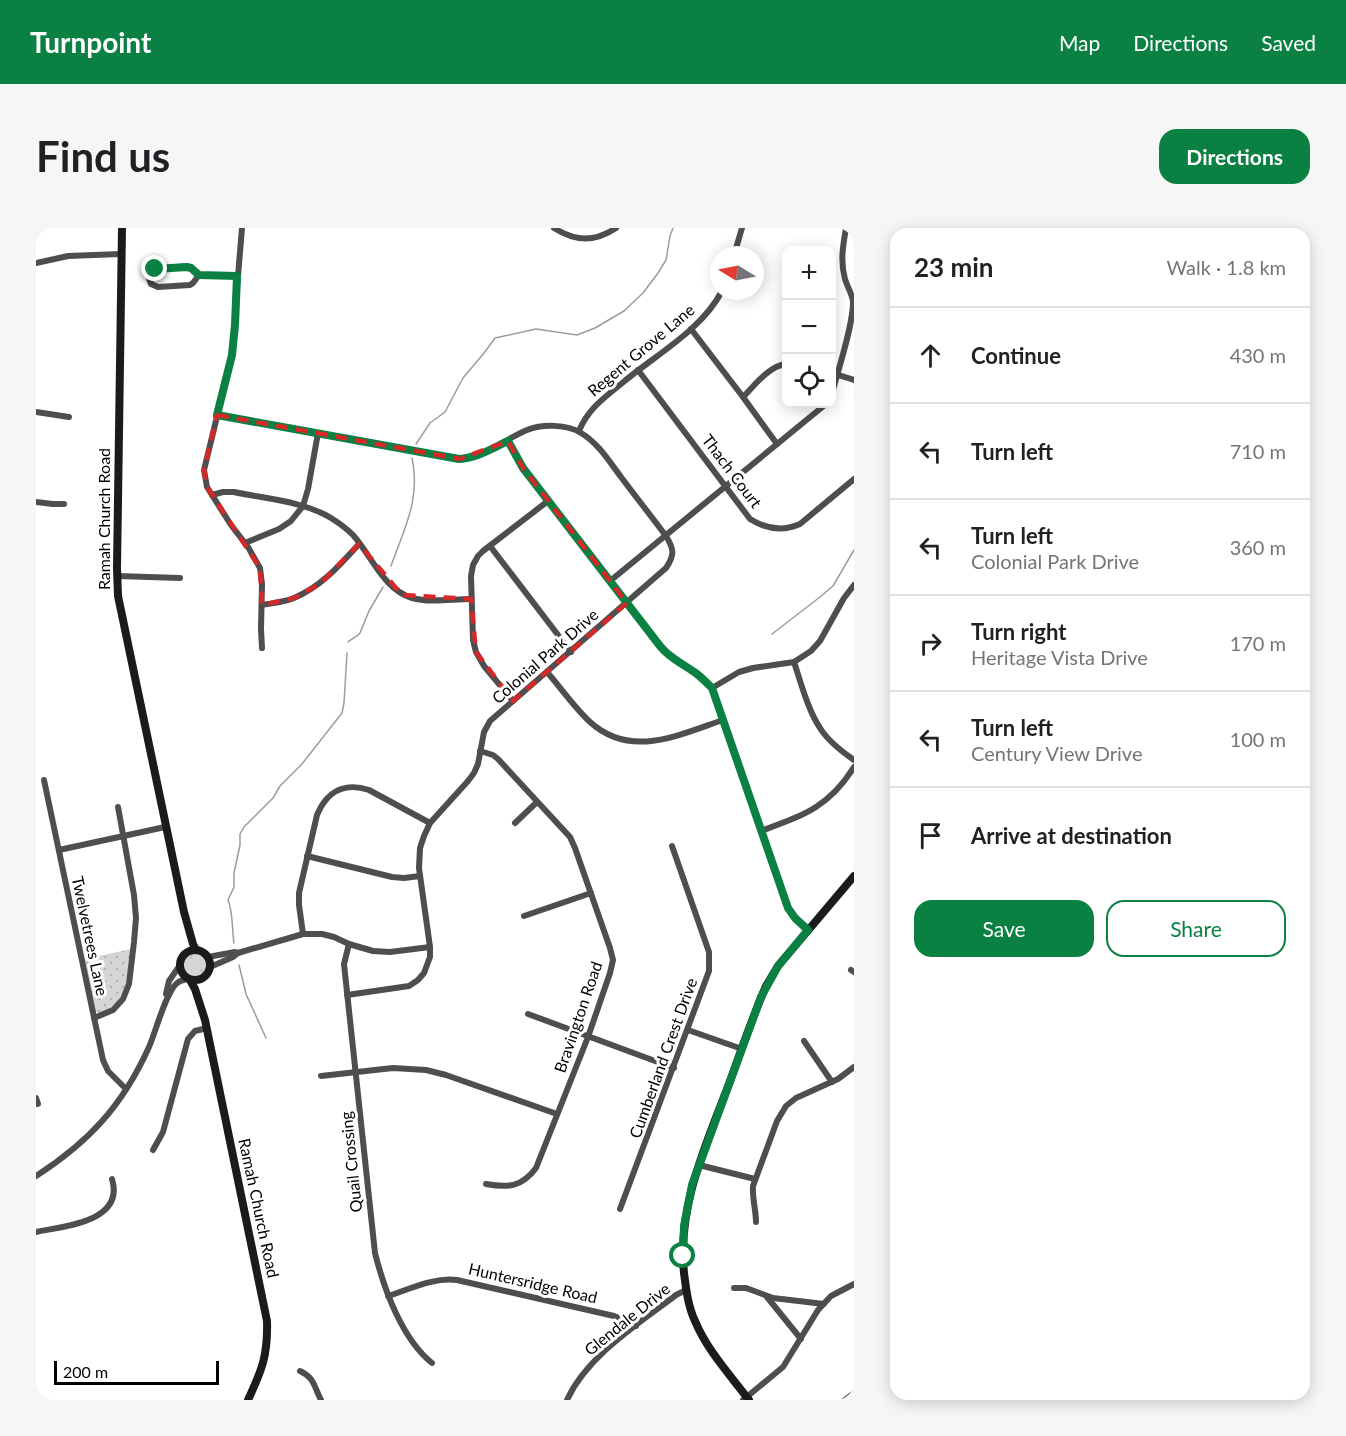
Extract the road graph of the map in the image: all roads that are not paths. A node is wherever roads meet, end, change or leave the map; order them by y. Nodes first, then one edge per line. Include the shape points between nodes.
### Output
1 (122, 228) edge
2 (242, 228) edge
3 (554, 228) edge
4 (616, 228) edge
5 (742, 228) edge
6 (846, 228) edge
7 (737, 246) edge
8 (121, 254) junction
9 (36, 263) edge
10 (199, 275) junction
11 (237, 276) junction
12 (717, 300) edge
13 (853, 301) edge
14 (691, 329) junction
15 (782, 365) edge
16 (836, 368) edge
17 (638, 370) junction
18 (836, 375) edge
19 (854, 380) edge
20 (743, 397) junction
21 (821, 408) edge
22 (36, 412) edge
23 (217, 415) junction
24 (69, 417) dead end
25 (579, 431) junction
26 (318, 433) junction
27 (508, 441) junction
28 (777, 444) junction
29 (854, 479) edge
30 (726, 487) junction
31 (212, 495) junction
32 (549, 501) junction
33 (36, 502) edge
34 (64, 504) dead end
35 (303, 506) junction
36 (666, 536) junction
37 (245, 543) junction
38 (359, 544) junction
39 (490, 546) junction
40 (117, 576) junction
41 (180, 578) dead end
42 (610, 581) junction
43 (854, 585) edge
44 (471, 599) junction
45 (627, 603) junction
46 (262, 605) junction
47 (262, 648) dead end
48 (571, 652) junction
49 (794, 662) junction
50 (547, 672) junction
51 (712, 688) junction
52 (513, 701) junction
53 (723, 720) junction
54 (480, 751) junction
55 (854, 760) edge
56 (854, 766) edge
57 (44, 780) dead end
58 (537, 802) junction
59 (118, 807) dead end
60 (430, 823) junction
61 (515, 823) dead end
62 (165, 827) junction
63 (761, 831) junction
64 (123, 836) junction
65 (672, 846) dead end
66 (59, 850) junction
67 (307, 856) junction
68 (420, 876) junction
69 (854, 876) edge
70 (591, 893) junction
71 (184, 912) junction
72 (524, 916) dead end
73 (808, 930) junction
74 (303, 934) junction
75 (350, 944) junction
76 (430, 947) junction
77 (196, 950) junction
78 (186, 953) junction
79 (209, 962) junction
80 (180, 965) junction
81 (189, 979) junction
82 (202, 979) junction
83 (347, 994) junction
84 (165, 1003) junction
85 (528, 1014) dead end
86 (94, 1018) junction
87 (206, 1024) junction
88 (688, 1030) junction
89 (588, 1037) junction
90 (804, 1041) dead end
91 (742, 1049) junction
92 (854, 1067) edge
93 (674, 1068) junction
94 (355, 1072) junction
95 (321, 1076) dead end
96 (832, 1082) junction
97 (126, 1089) junction
98 (557, 1114) junction
99 (153, 1150) dead end
100 (699, 1165) junction
101 (36, 1176) edge
102 (112, 1179) dead end
103 (755, 1179) junction
104 (486, 1184) dead end
105 (620, 1209) dead end
106 (756, 1222) dead end
107 (36, 1232) edge
108 (854, 1284) edge
109 (734, 1288) dead end
110 (686, 1290) junction
111 (388, 1296) junction
112 (767, 1297) junction
113 (824, 1304) junction
114 (636, 1326) junction
115 (801, 1339) junction
116 (432, 1363) dead end
117 (300, 1371) dead end
118 (854, 1393) edge
119 (746, 1399) edge
120 (248, 1400) edge
121 (321, 1400) edge
122 (567, 1400) edge
123 (845, 1400) edge

1 - 8 main road, Ramah Church Road
2 - 11 street
3 - 4 street via 582,239 606,235
5 - 7 street
6 - 13 street via 842,266
8 - 9 street via 68,256
8 - 40 main road, Ramah Church Road
10 - 10 street via 191,268 155,269 148,279 158,287 190,285
10 - 11 street
11 - 23 street via 232,355
12 - 14 street, Regent Grove Lane
13 - 16 street via 853,317
14 - 17 street, Regent Grove Lane
14 - 20 street
15 - 20 street
17 - 25 street, Regent Grove Lane via 594,407
17 - 30 street, Thach Court
18 - 19 street
20 - 28 street
21 - 28 street
22 - 24 street
23 - 26 street
23 - 31 street via 204,470
25 - 27 street via 538,427
25 - 36 street via 598,447
26 - 27 street via 459,459 477,456
26 - 35 street
27 - 32 street
28 - 30 street
29 - 30 street, Thach Court via 800,524 781,529 771,529 750,519
30 - 36 street
31 - 35 street via 234,492
31 - 37 street
32 - 39 street
32 - 42 street
33 - 34 street
35 - 37 street via 279,529
35 - 38 street via 330,517
36 - 42 street
36 - 45 street, Colonial Park Drive via 672,546 671,561
37 - 46 street via 260,568
38 - 44 street via 390,585 402,594 422,599
38 - 46 street via 320,584 294,598
39 - 44 street via 473,565
39 - 48 street
40 - 41 street
40 - 62 main road, Ramah Church Road
42 - 45 street
43 - 49 street via 819,641
44 - 52 street via 477,652
45 - 48 street, Colonial Park Drive
45 - 51 street via 665,653
46 - 47 street
48 - 50 street, Colonial Park Drive
49 - 51 street via 739,672
49 - 55 street via 819,728
50 - 52 street, Colonial Park Drive
50 - 53 street via 590,721 616,738 660,740
51 - 53 street
52 - 54 street, Colonial Park Drive via 490,721
53 - 63 street
54 - 58 street, Bravington Road via 498,759
54 - 60 street, Colonial Park Drive via 468,781
56 - 63 street via 845,782 815,808
57 - 66 street, Twelvetrees Lane
58 - 61 street
58 - 70 street, Bravington Road via 570,837
59 - 64 street
60 - 67 street via 369,790 343,788 321,805
60 - 68 street, Colonial Park Drive via 420,848
62 - 64 street
62 - 71 main road, Ramah Church Road
63 - 73 street via 788,908
64 - 66 street
64 - 86 street via 136,908 129,984 119,1005
65 - 88 street, Cumberland Crest Drive via 710,959
66 - 86 street, Twelvetrees Lane
67 - 68 street via 392,877
67 - 74 street via 298,905
68 - 76 street, Colonial Park Drive
69 - 73 main road
70 - 72 street
70 - 89 street, Bravington Road via 613,960
71 - 77 main road, Ramah Church Road
71 - 78 main road, Ramah Church Road
73 - 91 main road via 766,986
74 - 75 street via 322,934
74 - 79 street
75 - 76 street via 390,952
75 - 83 street, Quail Crossing via 344,964
76 - 83 street, Colonial Park Drive via 424,973 409,986
77 - 78 main road
77 - 79 main road
78 - 80 main road, Ramah Church Road
79 - 82 main road via 207,975
80 - 81 main road, Ramah Church Road via 182,974
80 - 84 street via 169,981
81 - 82 main road
81 - 84 street via 175,984
81 - 87 main road, Ramah Church Road
82 - 87 main road, Ramah Church Road
83 - 94 street, Quail Crossing
84 - 97 street via 149,1048
85 - 89 street
86 - 97 street, Twelvetrees Lane via 104,1065
87 - 99 street via 188,1039 163,1132
87 - 120 main road, Ramah Church Road via 267,1321 264,1362
88 - 91 street
88 - 93 street, Cumberland Crest Drive
89 - 93 street
89 - 98 street, Bravington Road
90 - 96 street
91 - 100 main road
92 - 96 street
93 - 105 street, Cumberland Crest Drive
94 - 95 street
94 - 98 street via 426,1070
94 - 111 street, Quail Crossing via 374,1243
96 - 103 street via 786,1106
97 - 101 street via 87,1138
98 - 104 street, Bravington Road via 532,1173 511,1186
100 - 103 street
100 - 110 main road via 684,1226
102 - 107 street via 114,1195 95,1218
103 - 106 street via 752,1190
108 - 113 street
109 - 112 street via 746,1288
110 - 114 street, Glendale Drive
110 - 119 main road via 702,1337
111 - 114 street, Huntersridge Road via 436,1281 457,1280 614,1316
111 - 116 street, Quail Crossing via 414,1344
112 - 113 street
112 - 115 street
113 - 115 street
114 - 122 street, Glendale Drive via 592,1362
115 - 119 street via 783,1367
117 - 121 street via 308,1375
118 - 123 street

